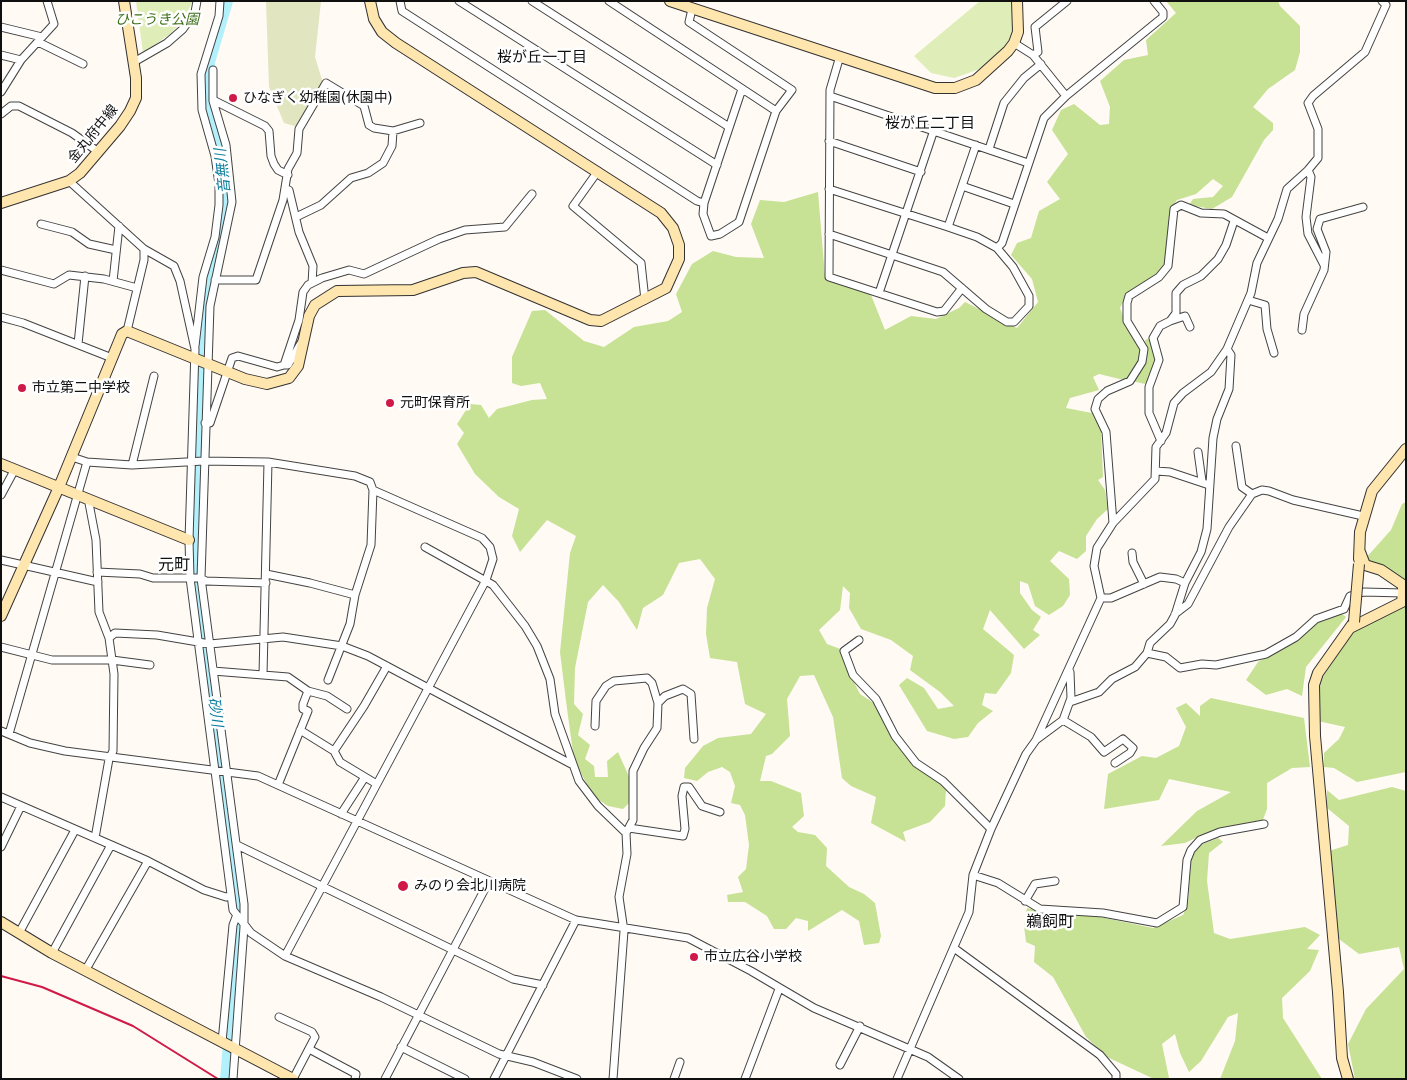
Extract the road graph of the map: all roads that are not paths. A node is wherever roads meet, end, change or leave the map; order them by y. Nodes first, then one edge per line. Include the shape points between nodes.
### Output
1 (47, 1) edge
2 (124, 1) edge
3 (197, 1) edge
4 (220, 1) edge
5 (370, 1) edge
6 (400, 1) edge
7 (459, 1) edge
8 (532, 1) edge
9 (610, 1) edge
10 (670, 1) edge
11 (1017, 1) edge
12 (1067, 1) edge
13 (1154, 1) edge
14 (1382, 1) edge
15 (692, 9) junction
16 (1, 27) edge
17 (40, 39) junction
18 (1014, 43) junction
19 (1033, 55) junction
20 (1, 56) edge
21 (840, 56) junction
22 (21, 60) junction
23 (134, 62) junction
24 (83, 64) dead end
25 (1040, 64) junction
26 (212, 70) dead end
27 (2, 88) edge
28 (742, 89) junction
29 (830, 96) junction
30 (1066, 96) junction
31 (213, 102) junction
32 (776, 111) junction
33 (1, 114) edge
34 (420, 123) dead end
35 (729, 127) junction
36 (934, 130) junction
37 (393, 132) junction
38 (829, 141) junction
39 (976, 145) junction
40 (989, 149) junction
41 (97, 150) junction
42 (1028, 163) junction
43 (717, 165) junction
44 (1308, 170) junction
45 (598, 171) junction
46 (921, 172) junction
47 (288, 174) junction
48 (69, 181) junction
49 (962, 186) junction
50 (285, 189) junction
51 (829, 189) junction
52 (532, 194) dead end
53 (1, 203) edge
54 (704, 203) junction
55 (1014, 204) junction
56 (1363, 207) dead end
57 (907, 214) junction
58 (296, 217) junction
59 (1234, 221) junction
60 (40, 224) dead end
61 (119, 226) junction
62 (948, 227) junction
63 (829, 234) junction
64 (1268, 238) junction
65 (997, 248) junction
66 (144, 249) junction
67 (116, 250) junction
68 (892, 255) junction
69 (1325, 266) junction
70 (1, 270) edge
71 (85, 276) junction
72 (215, 280) junction
73 (113, 281) junction
74 (312, 283) junction
75 (136, 288) junction
76 (962, 288) junction
77 (879, 293) junction
78 (645, 300) junction
79 (1248, 300) junction
80 (1, 317) edge
81 (1170, 321) junction
82 (1190, 327) dead end
83 (1302, 330) dead end
84 (126, 331) junction
85 (304, 343) junction
86 (78, 344) junction
87 (1227, 349) junction
88 (1274, 352) dead end
89 (195, 354) junction
90 (112, 358) junction
91 (208, 364) junction
92 (284, 364) junction
93 (226, 371) junction
94 (154, 376) dead end
95 (205, 423) junction
96 (1161, 441) junction
97 (1236, 446) dead end
98 (1406, 449) edge
99 (1198, 452) dead end
100 (72, 457) junction
101 (204, 461) junction
102 (87, 462) junction
103 (192, 462) junction
104 (268, 462) junction
105 (1, 464) edge
106 (132, 465) junction
107 (15, 469) junction
108 (1156, 470) junction
109 (1205, 483) junction
110 (60, 487) junction
111 (373, 490) junction
112 (77, 494) junction
113 (1252, 494) junction
114 (1, 495) edge
115 (88, 498) junction
116 (1363, 516) junction
117 (1113, 523) junction
118 (189, 540) junction
119 (425, 547) dead end
120 (1360, 552) junction
121 (1132, 553) dead end
122 (1, 560) edge
123 (24, 566) junction
124 (55, 572) junction
125 (97, 572) junction
126 (266, 574) junction
127 (190, 578) junction
128 (201, 578) junction
129 (486, 580) junction
130 (98, 582) junction
131 (266, 583) junction
132 (1185, 583) junction
133 (1144, 584) junction
134 (1403, 593) junction
135 (355, 596) junction
136 (1101, 598) junction
137 (1175, 615) junction
138 (1, 616) edge
139 (1353, 625) junction
140 (265, 637) junction
141 (109, 638) junction
142 (859, 640) dead end
143 (198, 644) junction
144 (210, 644) junction
145 (342, 646) junction
146 (1, 647) edge
147 (1147, 653) junction
148 (31, 656) junction
149 (112, 660) junction
150 (150, 665) dead end
151 (387, 666) junction
152 (1070, 669) junction
153 (213, 671) junction
154 (263, 674) junction
155 (328, 680) dead end
156 (427, 689) junction
157 (308, 691) junction
158 (1070, 702) junction
159 (658, 703) junction
160 (347, 710) dead end
161 (1062, 720) junction
162 (595, 726) dead end
163 (300, 730) junction
164 (1, 731) edge
165 (9, 734) junction
166 (694, 739) dead end
167 (1036, 740) junction
168 (334, 751) junction
169 (112, 757) junction
170 (1115, 764) dead end
171 (573, 765) junction
172 (228, 770) junction
173 (215, 771) junction
174 (365, 777) junction
175 (375, 783) junction
176 (278, 785) junction
177 (1, 797) edge
178 (22, 806) junction
179 (720, 812) dead end
180 (341, 814) junction
181 (356, 821) junction
182 (1264, 824) dead end
183 (991, 829) junction
184 (75, 830) junction
185 (627, 831) junction
186 (95, 838) junction
187 (112, 845) junction
188 (237, 845) junction
189 (1, 847) edge
190 (148, 861) junction
191 (973, 875) junction
192 (489, 881) junction
193 (1055, 881) dead end
194 (321, 886) junction
195 (231, 896) junction
196 (1025, 901) junction
197 (236, 917) junction
198 (576, 920) junction
199 (1, 922) edge
200 (244, 927) junction
201 (624, 927) junction
202 (19, 933) junction
203 (954, 948) junction
204 (451, 949) junction
205 (52, 953) junction
206 (285, 956) junction
207 (85, 970) junction
208 (544, 985) junction
209 (779, 989) junction
210 (418, 1014) junction
211 (279, 1017) dead end
212 (860, 1026) junction
213 (222, 1042) junction
214 (401, 1047) junction
215 (308, 1049) junction
216 (236, 1050) junction
217 (910, 1051) junction
218 (506, 1055) junction
219 (680, 1062) dead end
220 (840, 1065) dead end
221 (233, 1079) edge
222 (293, 1079) edge
223 (355, 1079) edge
224 (385, 1079) edge
225 (465, 1079) edge
226 (494, 1079) edge
227 (577, 1079) edge
228 (613, 1079) edge
229 (674, 1079) edge
230 (745, 1079) edge
231 (896, 1079) edge
232 (959, 1079) edge
233 (1116, 1079) edge
234 (1348, 1079) edge

1 - 17 street via 54,24
2 - 23 street, 金丸府中線
3 - 23 street via 195,12 183,29
4 - 89 street via 219,16 201,74 202,110 215,156 219,205 215,237 203,277
5 - 45 street via 374,19 382,32 396,43
6 - 54 street via 402,11 696,201
7 - 43 street
8 - 35 street
9 - 28 street
10 - 15 street
11 - 18 street via 1018,32
12 - 19 street via 1035,27 1038,52
13 - 30 street via 1163,17
14 - 44 street via 1386,5 1365,52 1308,103 1318,129 1318,158
15 - 21 street
15 - 32 street via 690,22 792,90
16 - 17 street
17 - 22 street
17 - 24 street
18 - 19 street
18 - 21 street via 976,80 955,88 935,88
19 - 25 street
20 - 22 street
21 - 29 street
22 - 27 street
23 - 41 street, 金丸府中線 via 136,98 120,126
25 - 30 street
25 - 40 street via 1004,103
26 - 31 street
28 - 32 street
28 - 35 street
29 - 36 street
29 - 38 street
30 - 42 street via 1044,118
31 - 47 street via 265,126 269,131 270,156 278,170
31 - 72 street via 226,145 232,202
32 - 54 street via 739,222 720,234 710,236 703,214
33 - 41 street via 12,106 19,106 72,133
34 - 37 street
35 - 43 street
36 - 39 street
36 - 46 street
37 - 47 street via 369,125 364,106 326,83 299,129 297,153
37 - 58 street via 392,146 383,163 368,173 351,178 321,205
38 - 46 street
38 - 51 street
39 - 40 street
39 - 49 street
40 - 42 street
41 - 48 street, 金丸府中線
42 - 55 street
43 - 54 street
44 - 64 street via 1287,189
44 - 69 street via 1308,234
45 - 78 street via 573,206 641,263
45 - 78 street via 661,213 673,228 679,245 679,259 673,276 666,288
46 - 57 street
47 - 50 street
48 - 53 street, 金丸府中線
48 - 61 street
49 - 55 street
49 - 62 street
50 - 58 street via 289,190
50 - 72 street via 256,280
51 - 57 street
51 - 63 street
52 - 74 street via 505,228 465,230 364,274 349,270
55 - 65 street via 1002,243
56 - 69 street via 1320,219 1317,229 1326,252
57 - 62 street
57 - 68 street
58 - 74 street via 313,266
59 - 64 street
59 - 81 street via 1218,259 1201,276 1176,292 1176,313
59 - 117 street via 1224,214 1201,213 1181,205 1174,209 1168,266 1159,277 1129,296 1127,321 1144,349 1142,362 1130,381 1107,391 1098,399 1095,409 1106,432
60 - 67 street via 72,232 89,244
61 - 66 street
61 - 67 street
62 - 65 street
63 - 68 street
63 - 77 street via 829,277
64 - 79 street via 1257,263
65 - 76 street via 1013,267 1029,296 1029,306 1014,322 1007,322
66 - 75 street
66 - 89 street via 174,266 180,280
67 - 73 street
68 - 76 street via 943,272
68 - 77 street
69 - 83 street via 1304,314
70 - 71 street via 54,284 69,274
71 - 73 street
71 - 86 street
72 - 91 street via 210,306
73 - 75 street
74 - 92 street via 303,292 299,320
75 - 84 street
76 - 77 street via 944,310 937,312
78 - 85 street via 601,321 590,320 492,277 476,272 463,273 413,290 337,291 316,305 309,316
79 - 87 street
79 - 88 street via 1265,305 1267,329
80 - 86 street via 23,322
81 - 82 street via 1185,316
81 - 96 street via 1160,326 1153,338 1159,360 1149,388 1149,413
84 - 89 street
84 - 90 street
85 - 92 street via 300,343 288,365
85 - 93 street via 298,366 289,378 278,382 257,383
86 - 90 street
87 - 96 street via 1211,372 1174,403
87 - 109 street via 1231,355 1229,388 1217,419
89 - 91 street
89 - 103 street
90 - 100 street
91 - 93 street
91 - 95 street
92 - 93 street via 276,367 238,356 232,358
93 - 95 street via 210,423
94 - 106 street
95 - 101 street
96 - 108 street via 1156,448
97 - 113 street via 1242,487
98 - 116 street via 1372,491
99 - 109 street
100 - 102 street
100 - 110 street
101 - 103 street
101 - 104 street
101 - 128 street
102 - 106 street
102 - 112 street
103 - 106 street
103 - 118 street
104 - 111 street via 355,476 370,482
104 - 126 street
105 - 107 street
107 - 110 street
107 - 114 street
108 - 109 street
108 - 117 street via 1156,479
109 - 132 street via 1207,529 1201,552
110 - 112 street
110 - 123 street
111 - 129 street via 482,538 494,559
111 - 135 street via 371,545
112 - 115 street
112 - 124 street
113 - 116 street via 1269,491 1292,500
113 - 137 street via 1229,527 1188,604
115 - 118 street
115 - 125 street via 96,540
116 - 120 street
117 - 136 street via 1094,555
118 - 127 street
119 - 129 street
120 - 134 street via 1365,565 1381,570 1403,585
120 - 139 street, bridge
121 - 133 street
122 - 123 street
123 - 124 street
123 - 138 street
124 - 130 street
124 - 148 street
125 - 127 street
125 - 130 street
126 - 131 street
126 - 135 street
127 - 128 street
127 - 143 street
128 - 131 street via 206,581
128 - 144 street
129 - 156 street
129 - 171 street via 511,606 537,646 550,679 555,714
130 - 141 street via 99,612
131 - 140 street
132 - 133 street via 1176,578 1160,577
132 - 137 street
133 - 136 street via 1111,598
134 - 139 street via 1402,602
134 - 147 street via 1364,592 1350,596 1344,609 1316,619 1296,638 1266,654 1216,665 1180,668 1166,657
135 - 145 street
136 - 152 street
137 - 147 street via 1150,643
139 - 234 street via 1326,659 1314,686 1315,736 1342,1058
140 - 144 street
140 - 145 street
140 - 154 street
141 - 143 street via 115,633 157,635
141 - 149 street
142 - 183 street via 844,651 853,675 876,699 895,736 916,763 942,781
143 - 144 street
143 - 173 street
144 - 153 street
145 - 151 street
145 - 155 street
146 - 148 street
147 - 158 street via 1135,666 1112,679 1099,692
148 - 149 street via 52,660
148 - 165 street
149 - 150 street
149 - 169 street
151 - 156 street
151 - 168 street
152 - 158 street
152 - 167 street
153 - 154 street
153 - 172 street
154 - 157 street via 288,677
156 - 171 street
156 - 175 street
157 - 160 street via 327,696
157 - 163 street via 303,704 303,709 308,711
158 - 161 street
159 - 162 street via 652,683 646,678 614,680 596,701
159 - 166 street via 665,696 683,689 692,694
159 - 185 street via 657,728 633,771 633,820
161 - 167 street
161 - 170 street via 1091,737 1104,752 1123,739 1133,748
163 - 168 street
163 - 176 street
164 - 165 street
165 - 169 street via 66,752
167 - 183 street via 1026,754
168 - 174 street via 340,762
169 - 173 street
169 - 186 street via 109,759
171 - 185 street via 579,781 598,806
172 - 173 street
172 - 176 street via 258,776
172 - 188 street
173 - 195 street
174 - 175 street
174 - 180 street
175 - 181 street
176 - 180 street
177 - 178 street
178 - 184 street
178 - 189 street
179 - 185 street via 702,806 689,787 684,787 683,836
180 - 181 street
181 - 192 street
181 - 194 street
182 - 196 street via 1220,832 1200,840 1187,860 1183,907 1157,923 1103,913 1040,909
183 - 191 street
184 - 186 street
184 - 202 street
185 - 201 street via 627,854 619,897
186 - 187 street
187 - 190 street
187 - 205 street
188 - 194 street
188 - 200 street
190 - 195 street via 204,890
190 - 207 street
191 - 196 street via 998,884
191 - 203 street via 969,912
192 - 198 street
192 - 204 street
193 - 196 street via 1036,884
194 - 204 street
194 - 206 street
195 - 197 street
197 - 200 street
197 - 213 street
198 - 201 street
198 - 208 street
199 - 202 street
200 - 206 street
200 - 216 street
201 - 209 street via 688,938
201 - 228 street
202 - 205 street
203 - 217 street
203 - 233 street via 1100,1055 1116,1074
204 - 208 street via 513,979
204 - 210 street
205 - 207 street
206 - 210 street
207 - 213 street
208 - 218 street
209 - 212 street via 814,1008
209 - 230 street
210 - 214 street
210 - 218 street
211 - 215 street via 312,1032 315,1037
212 - 217 street
212 - 220 street
213 - 216 street
214 - 224 street
214 - 225 street
215 - 222 street
215 - 223 street via 356,1074
216 - 221 street
216 - 222 street
217 - 231 street
217 - 232 street via 928,1057
218 - 226 street
218 - 227 street
219 - 229 street

